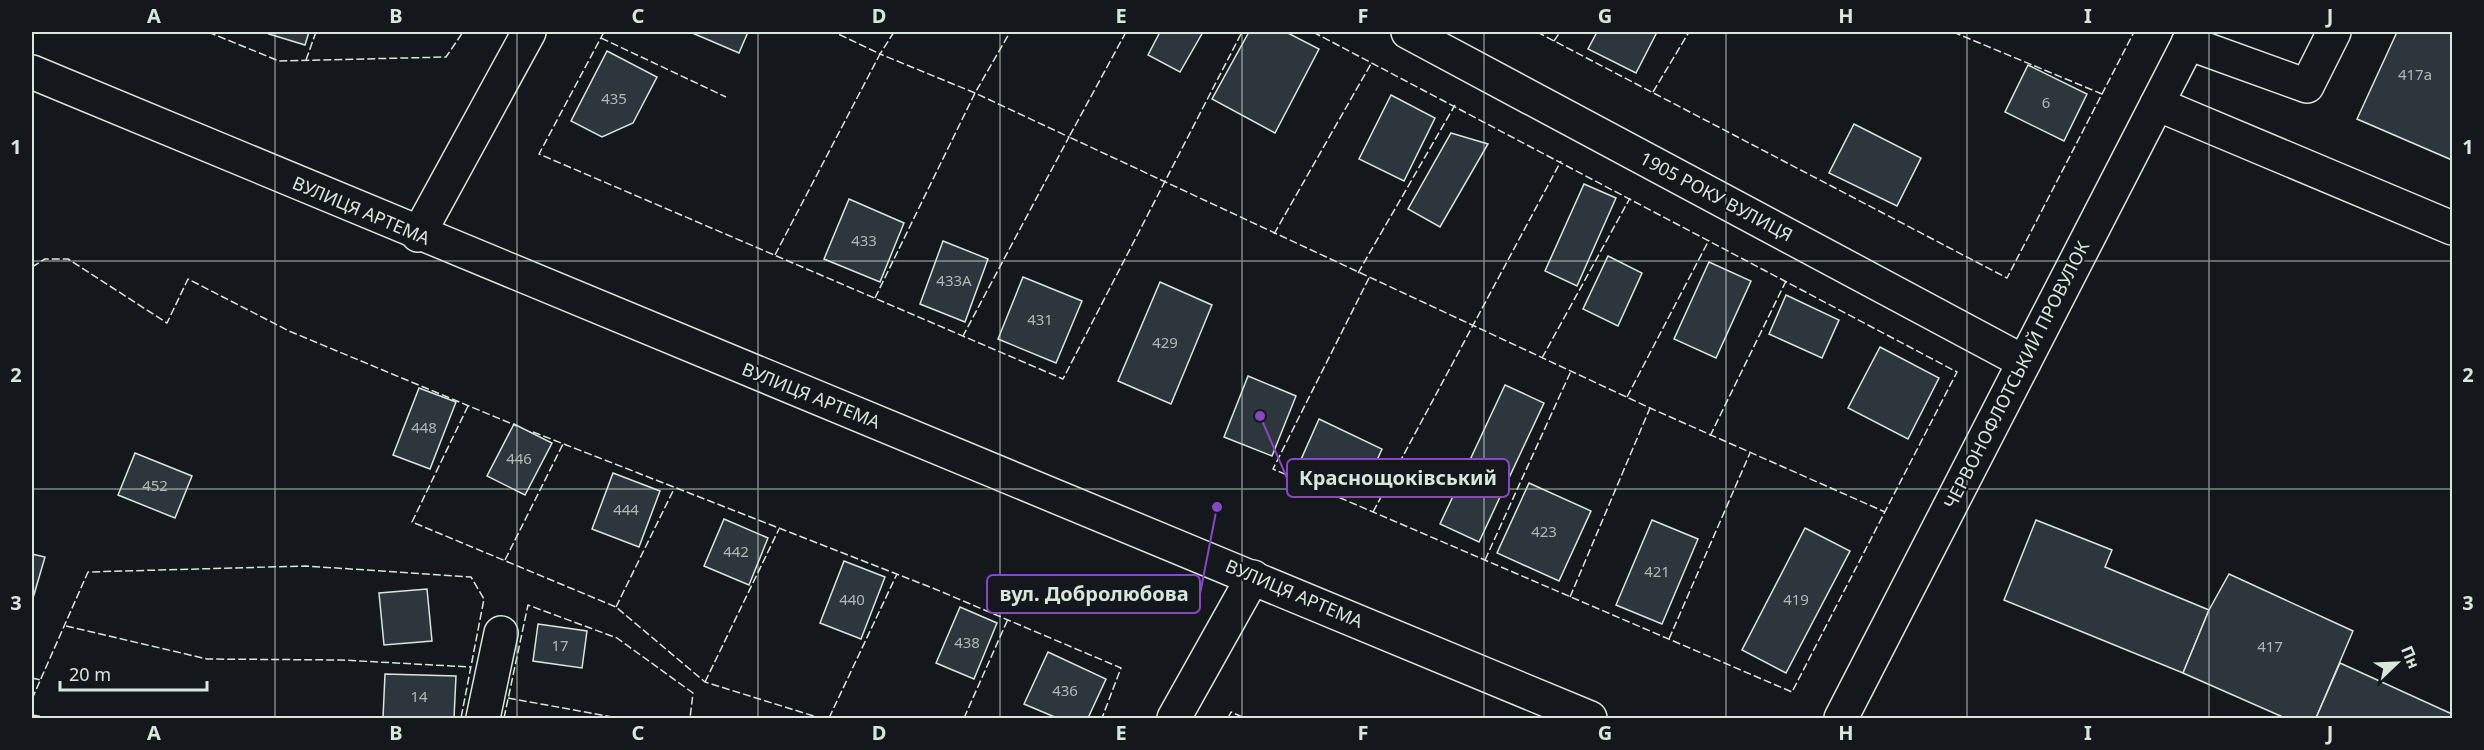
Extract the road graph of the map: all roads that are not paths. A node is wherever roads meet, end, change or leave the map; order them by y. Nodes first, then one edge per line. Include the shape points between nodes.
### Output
1 (529, 32) edge
2 (1408, 32) edge
3 (2334, 32) edge
4 (2192, 37) edge
5 (32, 72) edge
6 (2157, 104) junction
7 (2452, 228) edge
8 (418, 235) junction
9 (2024, 362) junction
10 (1253, 577) junction
11 (501, 633) dead end
12 (483, 718) edge
13 (1173, 718) edge
14 (1590, 718) edge
15 (1840, 718) edge

1 - 8 street
2 - 9 street, 1905 РОКУ ВУЛИЦЯ
3 - 4 street via 2307,86
4 - 6 street, ЧЕРВОНОФЛОТСЬКИЙ ПРОВУЛОК
5 - 8 street, ВУЛИЦЯ АРТЕМА
6 - 7 street
6 - 9 street, ЧЕРВОНОФЛОТСЬКИЙ ПРОВУЛОК
8 - 10 street, ВУЛИЦЯ АРТЕМА
9 - 15 street, ЧЕРВОНОФЛОТСЬКИЙ ПРОВУЛОК
10 - 13 street
10 - 14 street, ВУЛИЦЯ АРТЕМА
11 - 12 street

